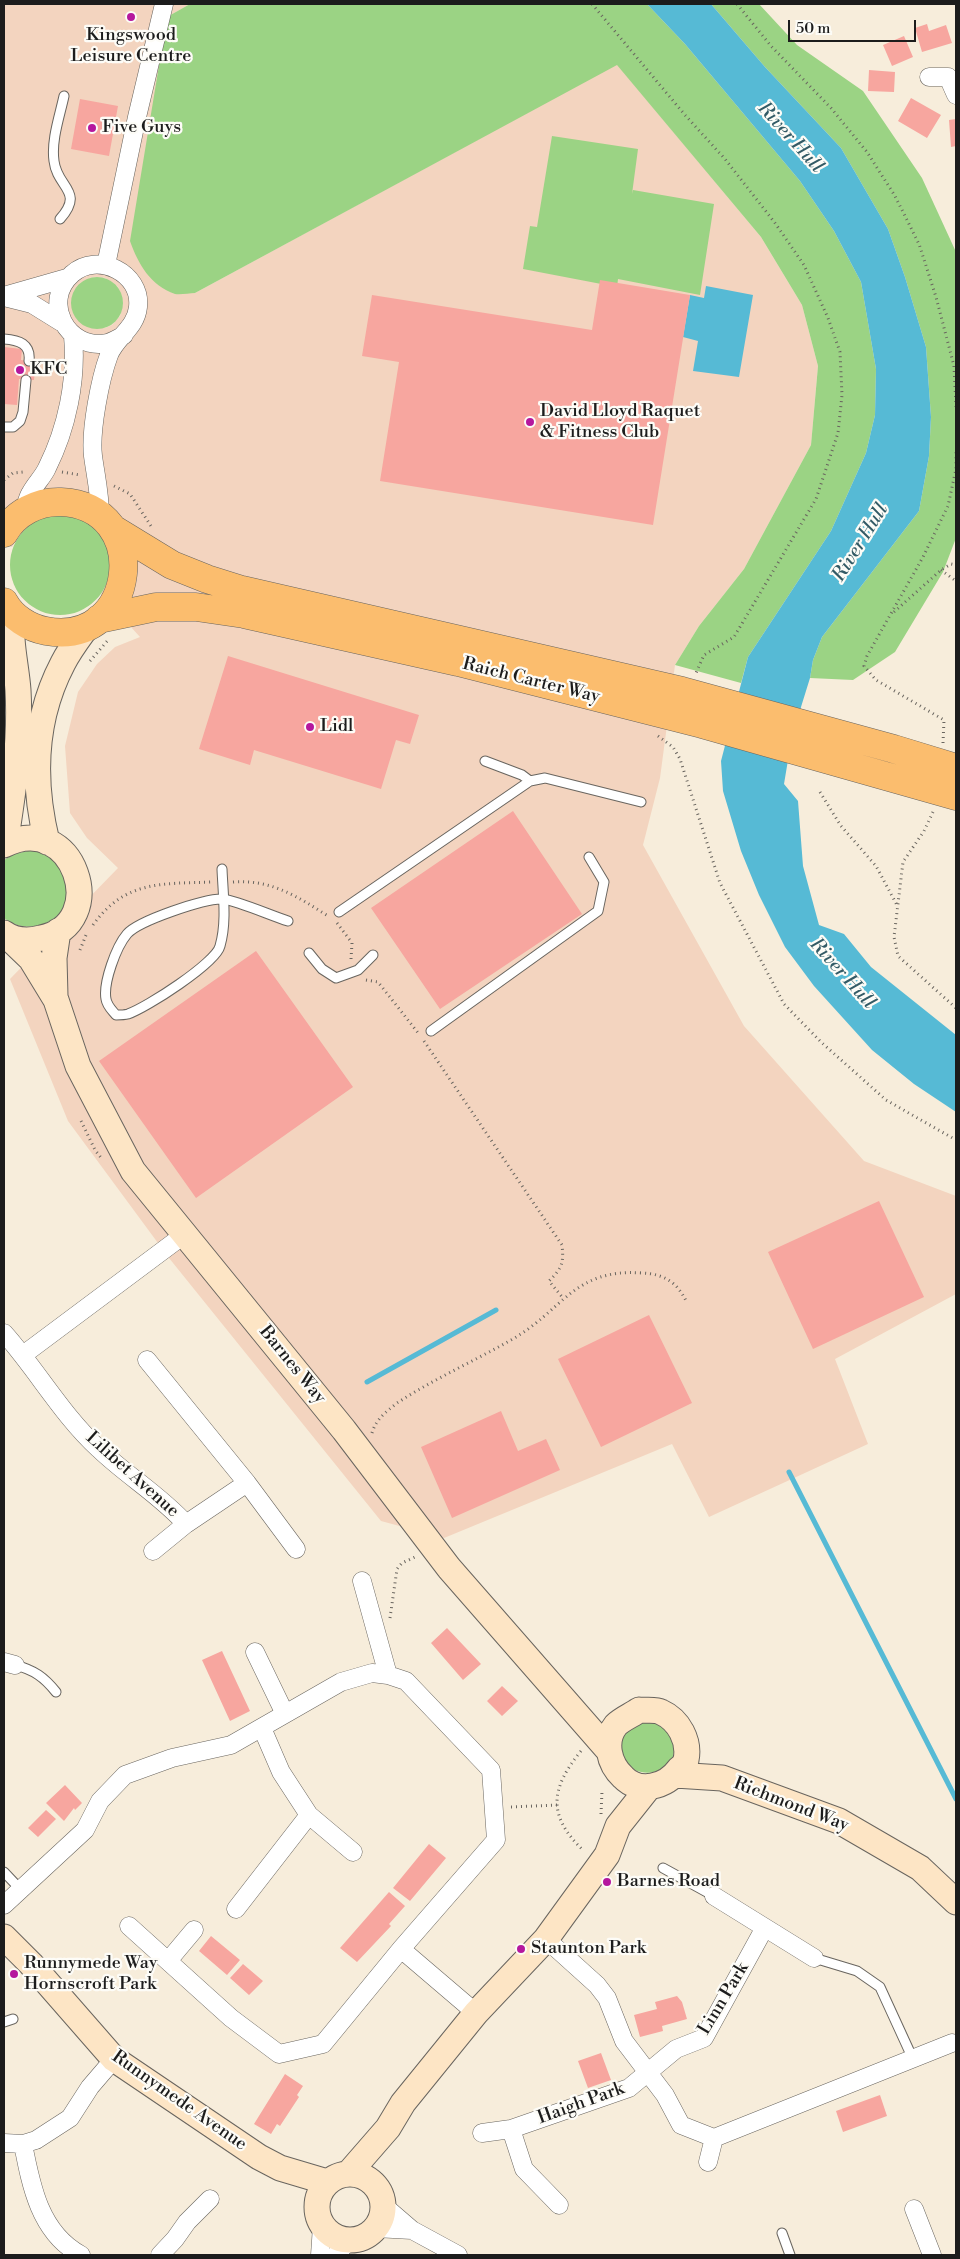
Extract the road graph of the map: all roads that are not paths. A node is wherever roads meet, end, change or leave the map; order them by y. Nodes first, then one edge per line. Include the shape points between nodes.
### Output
1 (164, 4) edge
2 (952, 73) edge
3 (929, 77) dead end
4 (956, 95) edge
5 (64, 96) dead end
6 (60, 219) dead end
7 (106, 265) junction
8 (67, 278) junction
9 (4, 296) edge
10 (62, 322) junction
11 (124, 335) junction
12 (73, 336) junction
13 (4, 339) edge
14 (28, 361) dead end
15 (26, 380) dead end
16 (4, 428) edge
17 (12, 520) edge
18 (106, 523) junction
19 (6, 606) edge
20 (99, 628) junction
21 (949, 759) edge
22 (485, 761) dead end
23 (530, 781) junction
24 (956, 796) edge
25 (641, 802) dead end
26 (47, 842) junction
27 (4, 844) edge
28 (589, 857) dead end
29 (222, 869) dead end
30 (223, 899) junction
31 (340, 912) dead end
32 (288, 922) dead end
33 (58, 931) junction
34 (5, 934) edge
35 (309, 953) dead end
36 (373, 955) dead end
37 (56, 1000) junction
38 (431, 1031) dead end
39 (185, 1234) junction
40 (4, 1333) edge
41 (23, 1355) junction
42 (147, 1360) dead end
43 (247, 1483) junction
44 (186, 1524) junction
45 (296, 1550) dead end
46 (153, 1551) dead end
47 (362, 1581) dead end
48 (255, 1652) dead end
49 (10, 1664) edge
50 (388, 1675) junction
51 (56, 1692) dead end
52 (568, 1705) junction
53 (286, 1714) junction
54 (617, 1724) junction
55 (262, 1728) junction
56 (686, 1743) junction
57 (609, 1751) junction
58 (675, 1775) junction
59 (622, 1777) junction
60 (722, 1778) junction
61 (649, 1787) junction
62 (309, 1815) junction
63 (618, 1826) junction
64 (353, 1852) dead end
65 (663, 1868) dead end
66 (4, 1872) edge
67 (21, 1890) junction
68 (714, 1896) joint
69 (956, 1902) edge
70 (4, 1905) edge
71 (236, 1909) dead end
72 (129, 1926) dead end
73 (764, 1929) junction
74 (194, 1930) dead end
75 (4, 1937) edge
76 (546, 1939) junction
77 (402, 1949) junction
78 (814, 1958) joint
79 (168, 1961) junction
80 (476, 2013) junction
81 (13, 2019) dead end
82 (4, 2022) edge
83 (952, 2044) dead end
84 (114, 2059) junction
85 (913, 2059) junction
86 (647, 2072) junction
87 (388, 2128) junction
88 (511, 2129) junction
89 (482, 2133) dead end
90 (714, 2138) junction
91 (4, 2143) edge
92 (23, 2144) junction
93 (708, 2162) dead end
94 (280, 2168) junction
95 (338, 2178) junction
96 (210, 2199) dead end
97 (559, 2205) dead end
98 (378, 2207) junction
99 (914, 2208) dead end
100 (319, 2218) junction
101 (782, 2234) dead end
102 (343, 2248) edge
103 (69, 2253) edge
104 (160, 2255) edge
105 (320, 2255) edge
106 (458, 2255) edge
107 (790, 2255) edge
108 (932, 2255) edge

1 - 7 street
2 - 3 street
2 - 4 street
5 - 6 lane via 54,161 71,202
7 - 8 street via 90,264
7 - 11 street via 120,270 137,293 134,322
8 - 9 street
8 - 10 street via 59,294
9 - 10 street via 32,304
10 - 12 street
11 - 12 street via 108,343 90,344
11 - 18 street via 110,354 95,419 93,454
12 - 17 street via 72,384 58,443 46,470
13 - 14 lane via 24,344 29,350
15 - 16 lane via 20,421 13,427
17 - 18 highway, Raich Carter Way via 45,503 60,502 74,504
18 - 20 highway via 121,544 124,577 120,593
18 - 21 highway, Raich Carter Way via 172,565 242,590 688,685 894,749
19 - 20 highway, Raich Carter Way via 40,630 55,633
19 - 27 street via 18,692 18,730
20 - 24 highway, Raich Carter Way via 156,607 244,614 458,662 702,724
20 - 26 street via 63,662 44,712 38,746 37,790
22 - 23 lane
23 - 25 lane via 545,778
23 - 31 lane
26 - 27 street via 26,838
26 - 33 street via 68,857 80,884 74,912
28 - 38 lane via 604,882 598,911
29 - 30 lane
30 - 30 lane via 220,948 208,962 146,1005 126,1015 116,1015 109,1007 106,989 112,964 127,934 142,924 206,901
30 - 32 lane
33 - 34 street via 33,940 20,940
33 - 37 street, Barnes Way via 54,958
34 - 37 street, Barnes Way via 31,959
35 - 36 lane via 322,969 336,978 358,970
37 - 39 street, Barnes Way via 78,1066 133,1171
39 - 41 street
39 - 52 street, Barnes Way via 367,1460 449,1568
40 - 41 street, Lilibet Avenue
41 - 44 street, Lilibet Avenue via 98,1449 168,1504
42 - 43 street
43 - 44 street, Lilibet Avenue
43 - 45 street
44 - 46 street, Lilibet Avenue
47 - 50 street
48 - 53 street
49 - 51 lane via 31,1669 45,1678
50 - 53 street via 372,1673 341,1682
50 - 77 street via 406,1681 491,1770 496,1840
52 - 54 street, Barnes Way
52 - 57 street, Barnes Way
53 - 55 street
54 - 56 street via 639,1710 660,1711 677,1723
54 - 57 street via 610,1736
55 - 62 street via 281,1772
55 - 67 street via 230,1745 172,1758 125,1775 100,1801 84,1830
56 - 58 street via 686,1761
56 - 60 street, Richmond Way
57 - 59 street via 613,1765
58 - 60 street, Richmond Way
58 - 61 street
59 - 61 street via 632,1786
59 - 63 street
60 - 69 street, Richmond Way via 839,1821 920,1868
61 - 63 street
62 - 64 street
62 - 71 street
63 - 76 street via 607,1855
65 - 68 lane
66 - 67 lane
67 - 70 street
68 - 73 street
72 - 79 street
73 - 78 street
73 - 86 street, Linn Park via 704,2038 676,2049
74 - 79 street
75 - 84 street, Runnymede Avenue
76 - 80 street
76 - 86 street via 597,1985 624,2041
77 - 79 street via 323,2044 278,2054 231,2018
77 - 80 street
78 - 85 lane via 857,1971 880,1987
80 - 87 street via 403,2103
81 - 82 lane
83 - 85 street
84 - 92 street via 70,2118 36,2140
84 - 94 street, Runnymede Avenue
85 - 90 street
86 - 88 street, Haigh Park via 629,2088
86 - 90 street via 665,2095 681,2125
87 - 95 street
87 - 98 street via 382,2151
88 - 89 street, Haigh Park
88 - 97 street via 524,2169
90 - 93 street
91 - 92 street
92 - 103 street via 30,2185 42,2216
94 - 95 street, Runnymede Avenue
94 - 100 street, Runnymede Avenue
95 - 98 street via 368,2179
95 - 100 street via 320,2190 317,2200
96 - 104 street
98 - 102 street via 363,2237
98 - 106 street
99 - 108 street
100 - 102 street
100 - 105 street
101 - 107 lane

